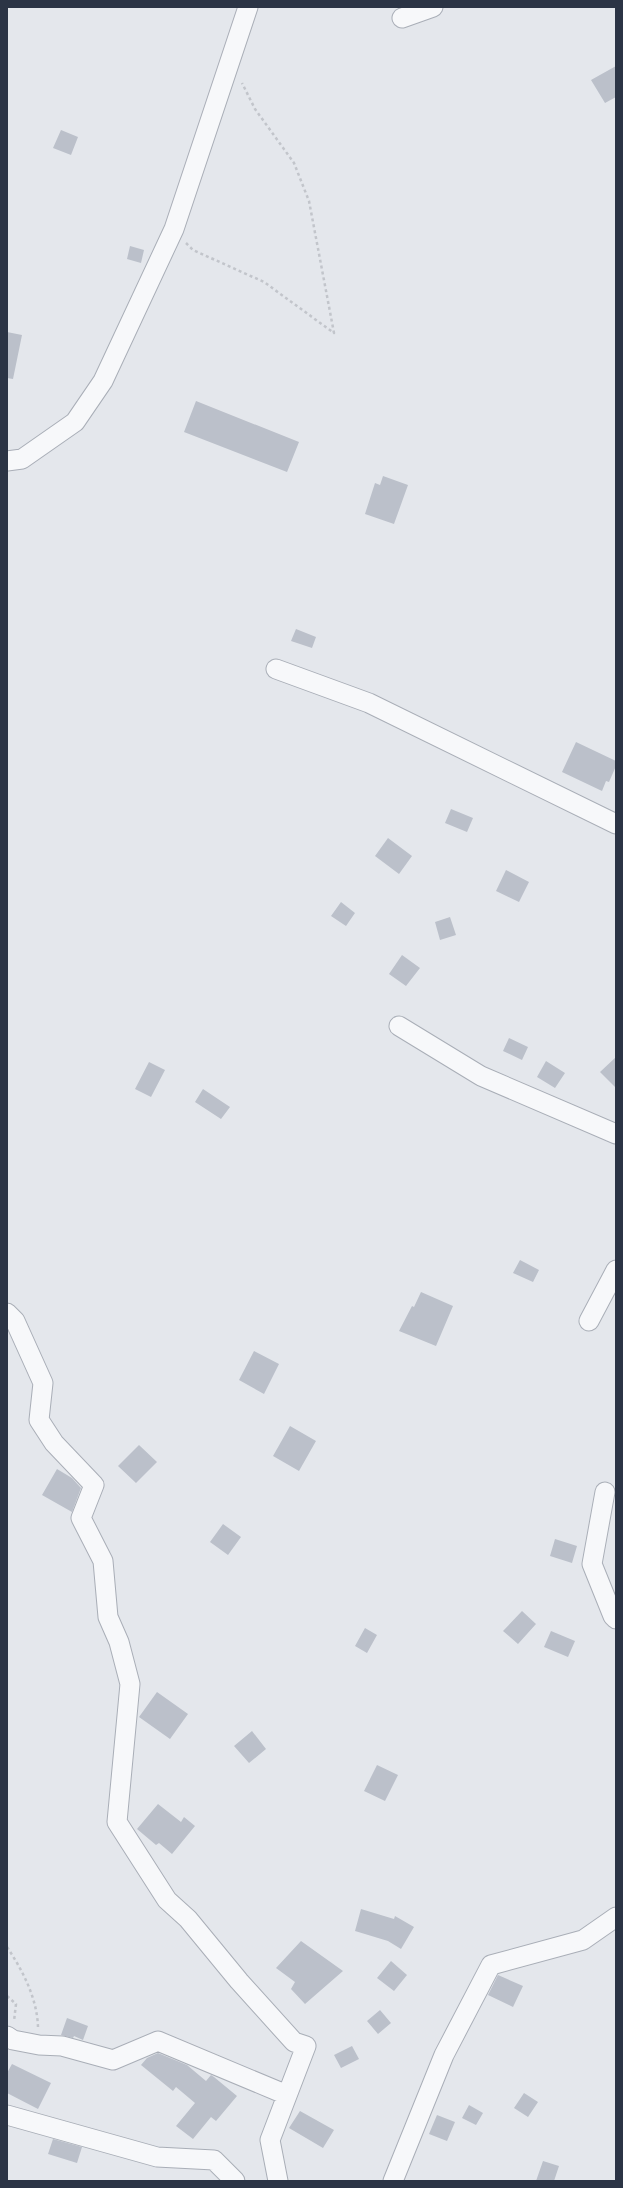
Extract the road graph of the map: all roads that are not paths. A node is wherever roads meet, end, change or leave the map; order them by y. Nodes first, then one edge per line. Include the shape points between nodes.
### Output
1 (248, 7) edge
2 (433, 7) edge
3 (402, 18) dead end
4 (7, 461) edge
5 (276, 669) dead end
6 (616, 824) edge
7 (400, 1026) dead end
8 (616, 1134) edge
9 (616, 1270) edge
10 (7, 1313) edge
11 (589, 1321) dead end
12 (605, 1492) dead end
13 (616, 1619) edge
14 (616, 1918) edge
15 (10, 2038) edge
16 (287, 2095) junction
17 (7, 2115) edge
18 (235, 2181) edge
19 (278, 2181) edge
20 (393, 2181) edge

1 - 4 street via 174,229 103,381 75,422 22,459
2 - 3 street
5 - 6 street via 369,703
7 - 8 street via 481,1076
9 - 11 street
10 - 16 street via 15,1320 43,1383 40,1420 54,1443 94,1485 81,1518 103,1561 108,1617 119,1642 130,1684 116,1822 167,1900 188,1919 294,2042 306,2046
12 - 13 street via 592,1564
14 - 20 street via 583,1940 491,1965 444,2055
15 - 16 street via 39,2045 62,2046 113,2060 158,2041
16 - 19 street via 270,2140
17 - 18 street via 157,2157 214,2160

